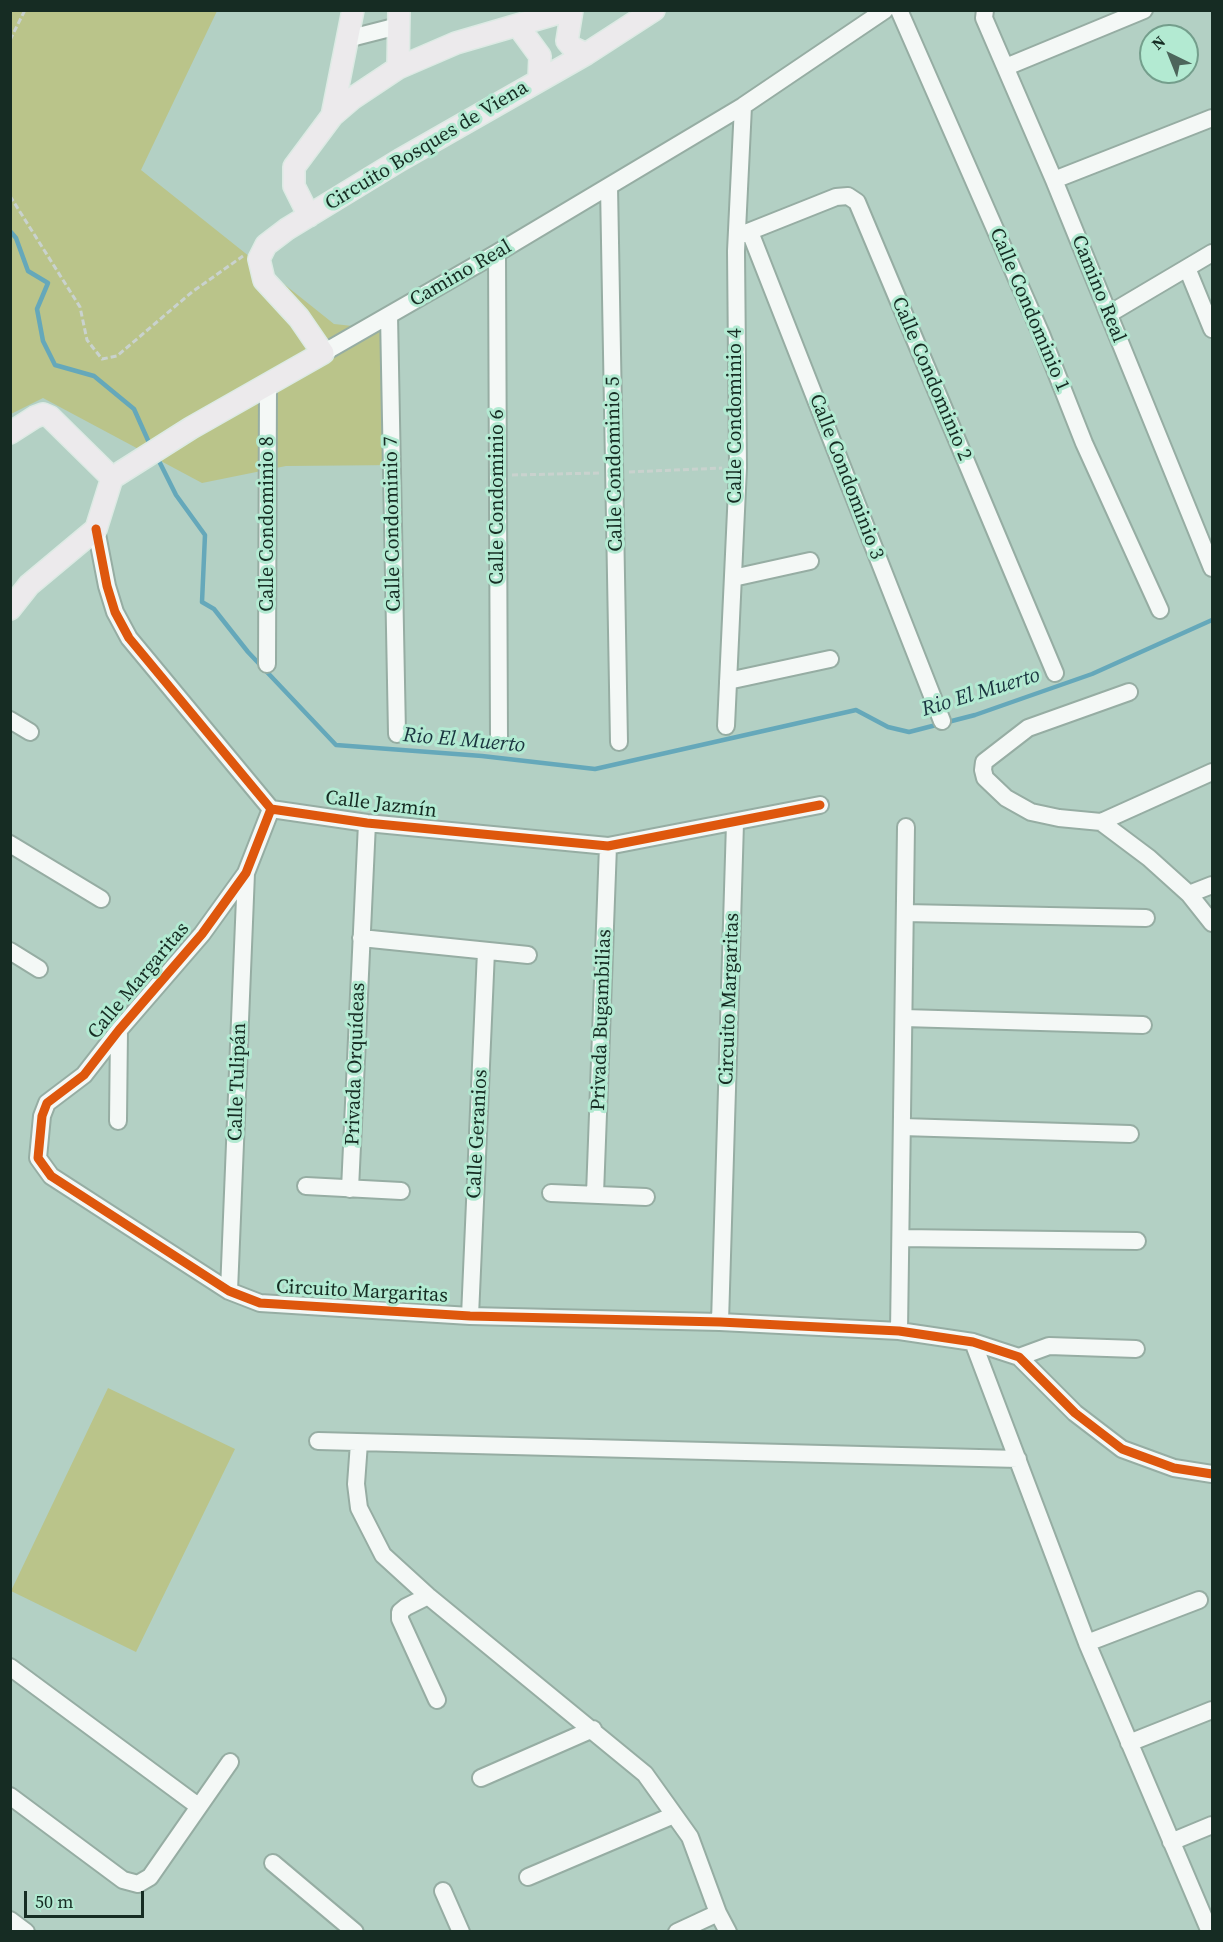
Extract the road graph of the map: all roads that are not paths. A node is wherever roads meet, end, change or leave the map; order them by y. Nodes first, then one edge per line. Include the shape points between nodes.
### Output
1 (353, 10) edge
2 (570, 10) edge
3 (654, 10) edge
4 (885, 10) edge
5 (899, 10) edge
6 (1144, 10) edge
7 (985, 11) edge
8 (398, 18) edge
9 (518, 26) junction
10 (346, 39) junction
11 (586, 54) junction
12 (1006, 67) junction
13 (398, 68) junction
14 (539, 79) junction
15 (743, 106) junction
16 (332, 116) junction
17 (1212, 118) edge
18 (1054, 180) junction
19 (609, 186) junction
20 (309, 216) junction
21 (744, 234) junction
22 (497, 253) junction
23 (1212, 253) edge
24 (1187, 268) junction
25 (1108, 314) junction
26 (389, 315) junction
27 (1212, 330) edge
28 (323, 353) junction
29 (268, 384) junction
30 (10, 433) edge
31 (117, 476) junction
32 (96, 530) junction
33 (810, 561) dead end
34 (1212, 568) edge
35 (733, 578) junction
36 (10, 609) edge
37 (1160, 610) dead end
38 (830, 659) dead end
39 (267, 664) dead end
40 (1055, 674) dead end
41 (728, 681) junction
42 (1129, 692) dead end
43 (10, 720) edge
44 (942, 721) dead end
45 (726, 726) dead end
46 (30, 732) dead end
47 (397, 734) dead end
48 (499, 740) dead end
49 (619, 742) dead end
50 (1212, 772) edge
51 (820, 805) dead end
52 (271, 809) junction
53 (1101, 822) junction
54 (367, 823) junction
55 (735, 823) junction
56 (906, 827) dead end
57 (10, 844) edge
58 (608, 846) junction
59 (246, 873) junction
60 (1212, 885) edge
61 (1189, 894) junction
62 (101, 899) dead end
63 (905, 913) junction
64 (1146, 918) dead end
65 (1212, 923) edge
66 (361, 938) junction
67 (10, 951) edge
68 (486, 951) junction
69 (528, 955) dead end
70 (39, 969) dead end
71 (904, 1018) junction
72 (1143, 1025) dead end
73 (119, 1030) junction
74 (118, 1121) dead end
75 (902, 1127) junction
76 (1130, 1134) dead end
77 (42, 1167) joint
78 (306, 1186) dead end
79 (350, 1189) junction
80 (401, 1191) dead end
81 (551, 1193) dead end
82 (595, 1194) junction
83 (646, 1197) dead end
84 (901, 1238) junction
85 (1137, 1241) dead end
86 (229, 1291) junction
87 (470, 1316) junction
88 (720, 1322) junction
89 (899, 1331) junction
90 (973, 1342) junction
91 (1136, 1349) dead end
92 (1019, 1357) junction
93 (318, 1441) dead end
94 (359, 1443) junction
95 (1018, 1460) junction
96 (1212, 1474) edge
97 (428, 1596) junction
98 (1199, 1600) dead end
99 (1087, 1642) junction
100 (10, 1667) edge
101 (437, 1700) dead end
102 (1212, 1710) edge
103 (593, 1729) junction
104 (1129, 1743) junction
105 (230, 1762) dead end
106 (482, 1778) dead end
107 (10, 1796) edge
108 (198, 1806) junction
109 (674, 1815) junction
110 (1212, 1825) edge
111 (1171, 1842) junction
112 (273, 1863) dead end
113 (528, 1877) dead end
114 (443, 1891) dead end
115 (718, 1913) junction
116 (10, 1920) edge
117 (1211, 1931) edge
118 (26, 1932) edge
119 (355, 1932) edge
120 (461, 1932) edge
121 (677, 1932) edge
122 (728, 1932) edge

1 - 10 main road
2 - 9 main road, Circuito Bosques de Viena
2 - 11 main road via 567,41
3 - 11 main road, Circuito Bosques de Viena
4 - 15 street, Camino Real
5 - 37 street, Calle Condominio 1 via 1041,334 1084,443
6 - 12 street
7 - 12 street, Camino Real via 984,18
8 - 10 street
8 - 13 main road
9 - 13 main road, Circuito Bosques de Viena via 456,43
9 - 14 main road via 540,56
10 - 16 main road
11 - 14 main road, Circuito Bosques de Viena
12 - 18 street, Camino Real
13 - 16 main road, Circuito Bosques de Viena
14 - 20 main road, Circuito Bosques de Viena
15 - 19 street, Camino Real
15 - 21 street, Calle Condominio 4
16 - 20 main road, Circuito Bosques de Viena via 294,167 294,186
17 - 18 street
18 - 25 street, Camino Real
19 - 22 street, Camino Real
19 - 49 street, Calle Condominio 5
20 - 28 main road via 266,245 259,259 264,279
21 - 35 street, Calle Condominio 4 via 736,262 738,468
21 - 40 street, Calle Condominio 2 via 836,196 849,195 857,202
21 - 44 street, Calle Condominio 3
22 - 26 street, Camino Real
22 - 48 street, Calle Condominio 6
23 - 24 street
24 - 25 street
24 - 27 street
25 - 34 street, Camino Real
26 - 28 street, Camino Real
26 - 47 street, Calle Condominio 7
28 - 29 main road, Camino Real
29 - 31 main road, Camino Real
29 - 39 street, Calle Condominio 8
30 - 31 main road via 43,414
31 - 32 main road
32 - 36 main road via 36,579
32 - 52 street via 107,586 129,638
33 - 35 street
35 - 41 street, Calle Condominio 4
38 - 41 street
41 - 45 street, Calle Condominio 4
42 - 53 street via 1028,728 984,762 982,770 999,793 1031,812
43 - 46 street
50 - 53 street
51 - 55 street, Calle Jazmín
52 - 54 street, Calle Jazmín
52 - 59 street, Calle Margaritas
53 - 61 street
54 - 58 street, Calle Jazmín
54 - 66 street, Privada Orquídeas
55 - 58 street, Calle Jazmín
55 - 88 street, Circuito Margaritas
56 - 63 street
57 - 62 street
58 - 82 street, Privada Bugambilias
59 - 73 street, Calle Margaritas via 202,934
59 - 86 street, Calle Tulipán
60 - 61 street
61 - 65 street
63 - 64 street
63 - 71 street
66 - 68 street
66 - 79 street, Privada Orquídeas
67 - 70 street
68 - 69 street
68 - 87 street, Calle Geranios
71 - 72 street
71 - 75 street
73 - 74 street
73 - 77 street, Calle Margaritas via 84,1076 47,1103 38,1158
75 - 76 street
75 - 84 street
77 - 86 street, Circuito Margaritas
78 - 79 street
79 - 80 street
81 - 82 street
82 - 83 street
84 - 85 street
84 - 89 street
86 - 87 street, Circuito Margaritas via 260,1304
87 - 88 street, Circuito Margaritas
88 - 89 street
89 - 90 street
90 - 92 street
90 - 95 street
91 - 92 street via 1049,1346
92 - 96 street via 1075,1413 1122,1449 1174,1468
93 - 94 street
94 - 95 street
94 - 97 street via 356,1484 359,1508 368,1529 383,1555
95 - 99 street
97 - 101 street via 406,1607 400,1612 400,1619
97 - 103 street
98 - 99 street
99 - 104 street
100 - 108 street
102 - 104 street
103 - 106 street
103 - 109 street via 645,1774
104 - 111 street
105 - 108 street
107 - 108 street via 123,1880 138,1884 150,1877
109 - 113 street
109 - 115 street via 690,1837
110 - 111 street
111 - 117 street
112 - 119 street
114 - 120 street
115 - 121 street
115 - 122 street
116 - 118 street

